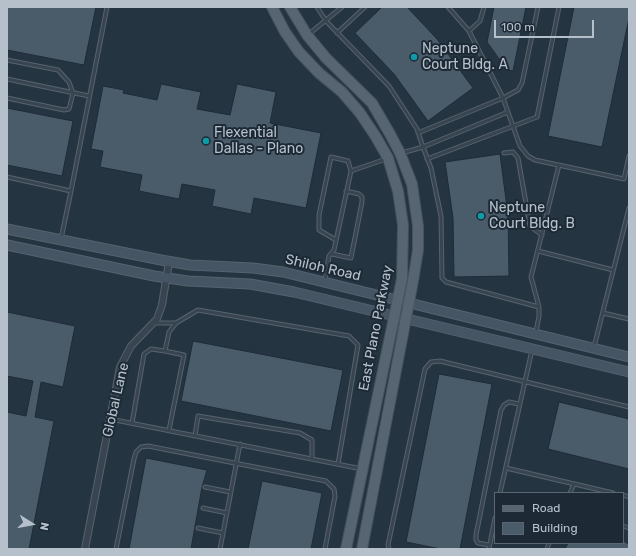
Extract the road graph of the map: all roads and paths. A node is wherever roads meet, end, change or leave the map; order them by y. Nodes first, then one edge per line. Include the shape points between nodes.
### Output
1 (107, 7) edge
2 (272, 7) edge
3 (290, 7) edge
4 (317, 7) edge
5 (342, 7) edge
6 (365, 7) edge
7 (448, 7) edge
8 (484, 7) edge
9 (538, 7) edge
10 (559, 7) edge
11 (326, 21) junction
12 (469, 31) junction
13 (337, 33) junction
14 (307, 36) junction
15 (7, 60) edge
16 (7, 79) edge
17 (73, 93) junction
18 (89, 96) junction
19 (7, 98) edge
20 (502, 98) junction
21 (508, 112) junction
22 (514, 125) junction
23 (418, 134) junction
24 (423, 147) junction
25 (400, 153) junction
26 (504, 153) dead end
27 (629, 156) edge
28 (388, 158) junction
29 (427, 159) junction
30 (559, 165) junction
31 (351, 171) junction
32 (7, 177) edge
33 (624, 179) junction
34 (629, 180) edge
35 (71, 191) junction
36 (346, 191) junction
37 (629, 208) edge
38 (7, 229) edge
39 (542, 236) junction
40 (61, 239) junction
41 (336, 240) junction
42 (7, 246) edge
43 (538, 251) junction
44 (332, 254) junction
45 (57, 256) junction
46 (169, 262) junction
47 (614, 270) junction
48 (167, 278) junction
49 (325, 283) junction
50 (397, 300) junction
51 (409, 304) junction
52 (539, 308) junction
53 (603, 313) junction
54 (394, 315) junction
55 (407, 318) junction
56 (629, 319) edge
57 (153, 323) junction
58 (176, 323) junction
59 (536, 334) junction
60 (532, 349) junction
61 (594, 349) junction
62 (165, 351) junction
63 (629, 358) edge
64 (629, 372) edge
65 (524, 381) junction
66 (519, 404) junction
67 (629, 407) edge
68 (110, 419) junction
69 (132, 423) junction
70 (169, 430) junction
71 (195, 436) junction
72 (240, 444) junction
73 (312, 459) junction
74 (236, 464) junction
75 (338, 464) junction
76 (506, 468) junction
77 (363, 469) junction
78 (377, 472) junction
79 (574, 484) junction
80 (205, 487) dead end
81 (230, 492) junction
82 (500, 492) edge
83 (570, 492) edge
84 (609, 492) edge
85 (203, 508) dead end
86 (227, 512) junction
87 (494, 523) edge
88 (198, 528) dead end
89 (223, 533) junction
90 (489, 547) edge
91 (85, 549) edge
92 (116, 549) edge
93 (220, 549) edge
94 (324, 549) edge
95 (346, 549) edge
96 (362, 549) edge
97 (390, 549) edge

1 - 18 lane
2 - 28 main road, East Plano Parkway via 284,32 299,52 342,92 360,113
3 - 14 main road, East Plano Parkway
4 - 11 lane
5 - 11 lane
6 - 13 lane
7 - 12 lane
8 - 12 lane via 480,21
9 - 20 lane via 522,83 518,90
10 - 22 lane via 537,116
11 - 13 lane
11 - 14 lane
12 - 20 lane
13 - 23 lane via 389,86
14 - 25 main road, East Plano Parkway via 372,103
15 - 17 lane via 58,70 69,82
16 - 17 lane
17 - 18 lane
17 - 19 lane via 69,109 64,110
18 - 35 lane
20 - 21 lane
20 - 23 lane
21 - 22 lane
21 - 24 lane
22 - 29 lane
22 - 30 lane via 520,146 528,156
23 - 24 lane
24 - 25 lane
24 - 29 lane
25 - 28 main road
25 - 51 main road, East Plano Parkway via 412,184 418,226 418,250
26 - 39 lane via 513,152 518,158 530,226
27 - 33 lane
28 - 31 lane
28 - 50 main road, East Plano Parkway via 398,191 403,225 402,272
29 - 52 lane via 441,216 442,278 446,282
30 - 33 lane
30 - 39 lane
31 - 36 lane
31 - 41 lane via 348,161 331,157 319,215 319,230
32 - 35 lane
33 - 34 lane
35 - 40 lane
36 - 41 lane
36 - 44 lane via 362,197 351,258
37 - 47 lane
38 - 40 main road, Shiloh Road
39 - 43 lane
40 - 45 main road
40 - 46 main road, Shiloh Road
41 - 44 lane
42 - 45 main road
43 - 47 lane
43 - 52 lane via 531,277
44 - 49 lane via 329,256
45 - 48 main road
46 - 48 street, Global Lane
46 - 49 main road, Shiloh Road via 253,268
47 - 53 lane
48 - 54 main road via 250,284
48 - 57 street, Global Lane via 162,305
49 - 50 main road, Shiloh Road
50 - 51 main road, Shiloh Road
50 - 54 main road, East Plano Parkway
51 - 55 main road, East Plano Parkway
51 - 59 main road, Shiloh Road
52 - 59 lane
53 - 56 lane
53 - 61 lane
54 - 55 main road
54 - 77 main road, East Plano Parkway
55 - 60 main road
55 - 78 main road, East Plano Parkway
57 - 58 lane
57 - 68 street, Global Lane via 130,346 120,367
58 - 62 lane via 169,332
58 - 75 lane via 198,310 349,336 358,344
59 - 60 main road
59 - 61 main road, Shiloh Road
60 - 64 main road
60 - 65 lane
61 - 63 main road, Shiloh Road
62 - 69 lane via 151,349 144,354
62 - 70 lane via 184,355
65 - 66 lane
65 - 67 lane
65 - 97 lane via 440,361 431,362 425,369 388,545
66 - 76 lane
66 - 90 lane via 509,402 501,410 476,535 478,543
68 - 69 lane
68 - 91 street, Global Lane
69 - 70 lane
70 - 71 lane
71 - 72 lane
71 - 73 lane via 198,416 300,433 312,440
72 - 73 lane
72 - 74 lane
73 - 75 lane
74 - 81 lane
74 - 92 lane via 148,446 141,447 134,459
74 - 94 lane via 318,479 331,484 336,496
75 - 77 lane
76 - 79 lane
76 - 82 lane
77 - 78 main road
77 - 95 main road, East Plano Parkway
78 - 96 main road, East Plano Parkway
79 - 83 lane
79 - 84 lane
80 - 81 lane
81 - 86 lane
85 - 86 lane
86 - 89 lane
87 - 90 lane
88 - 89 lane
89 - 93 lane

